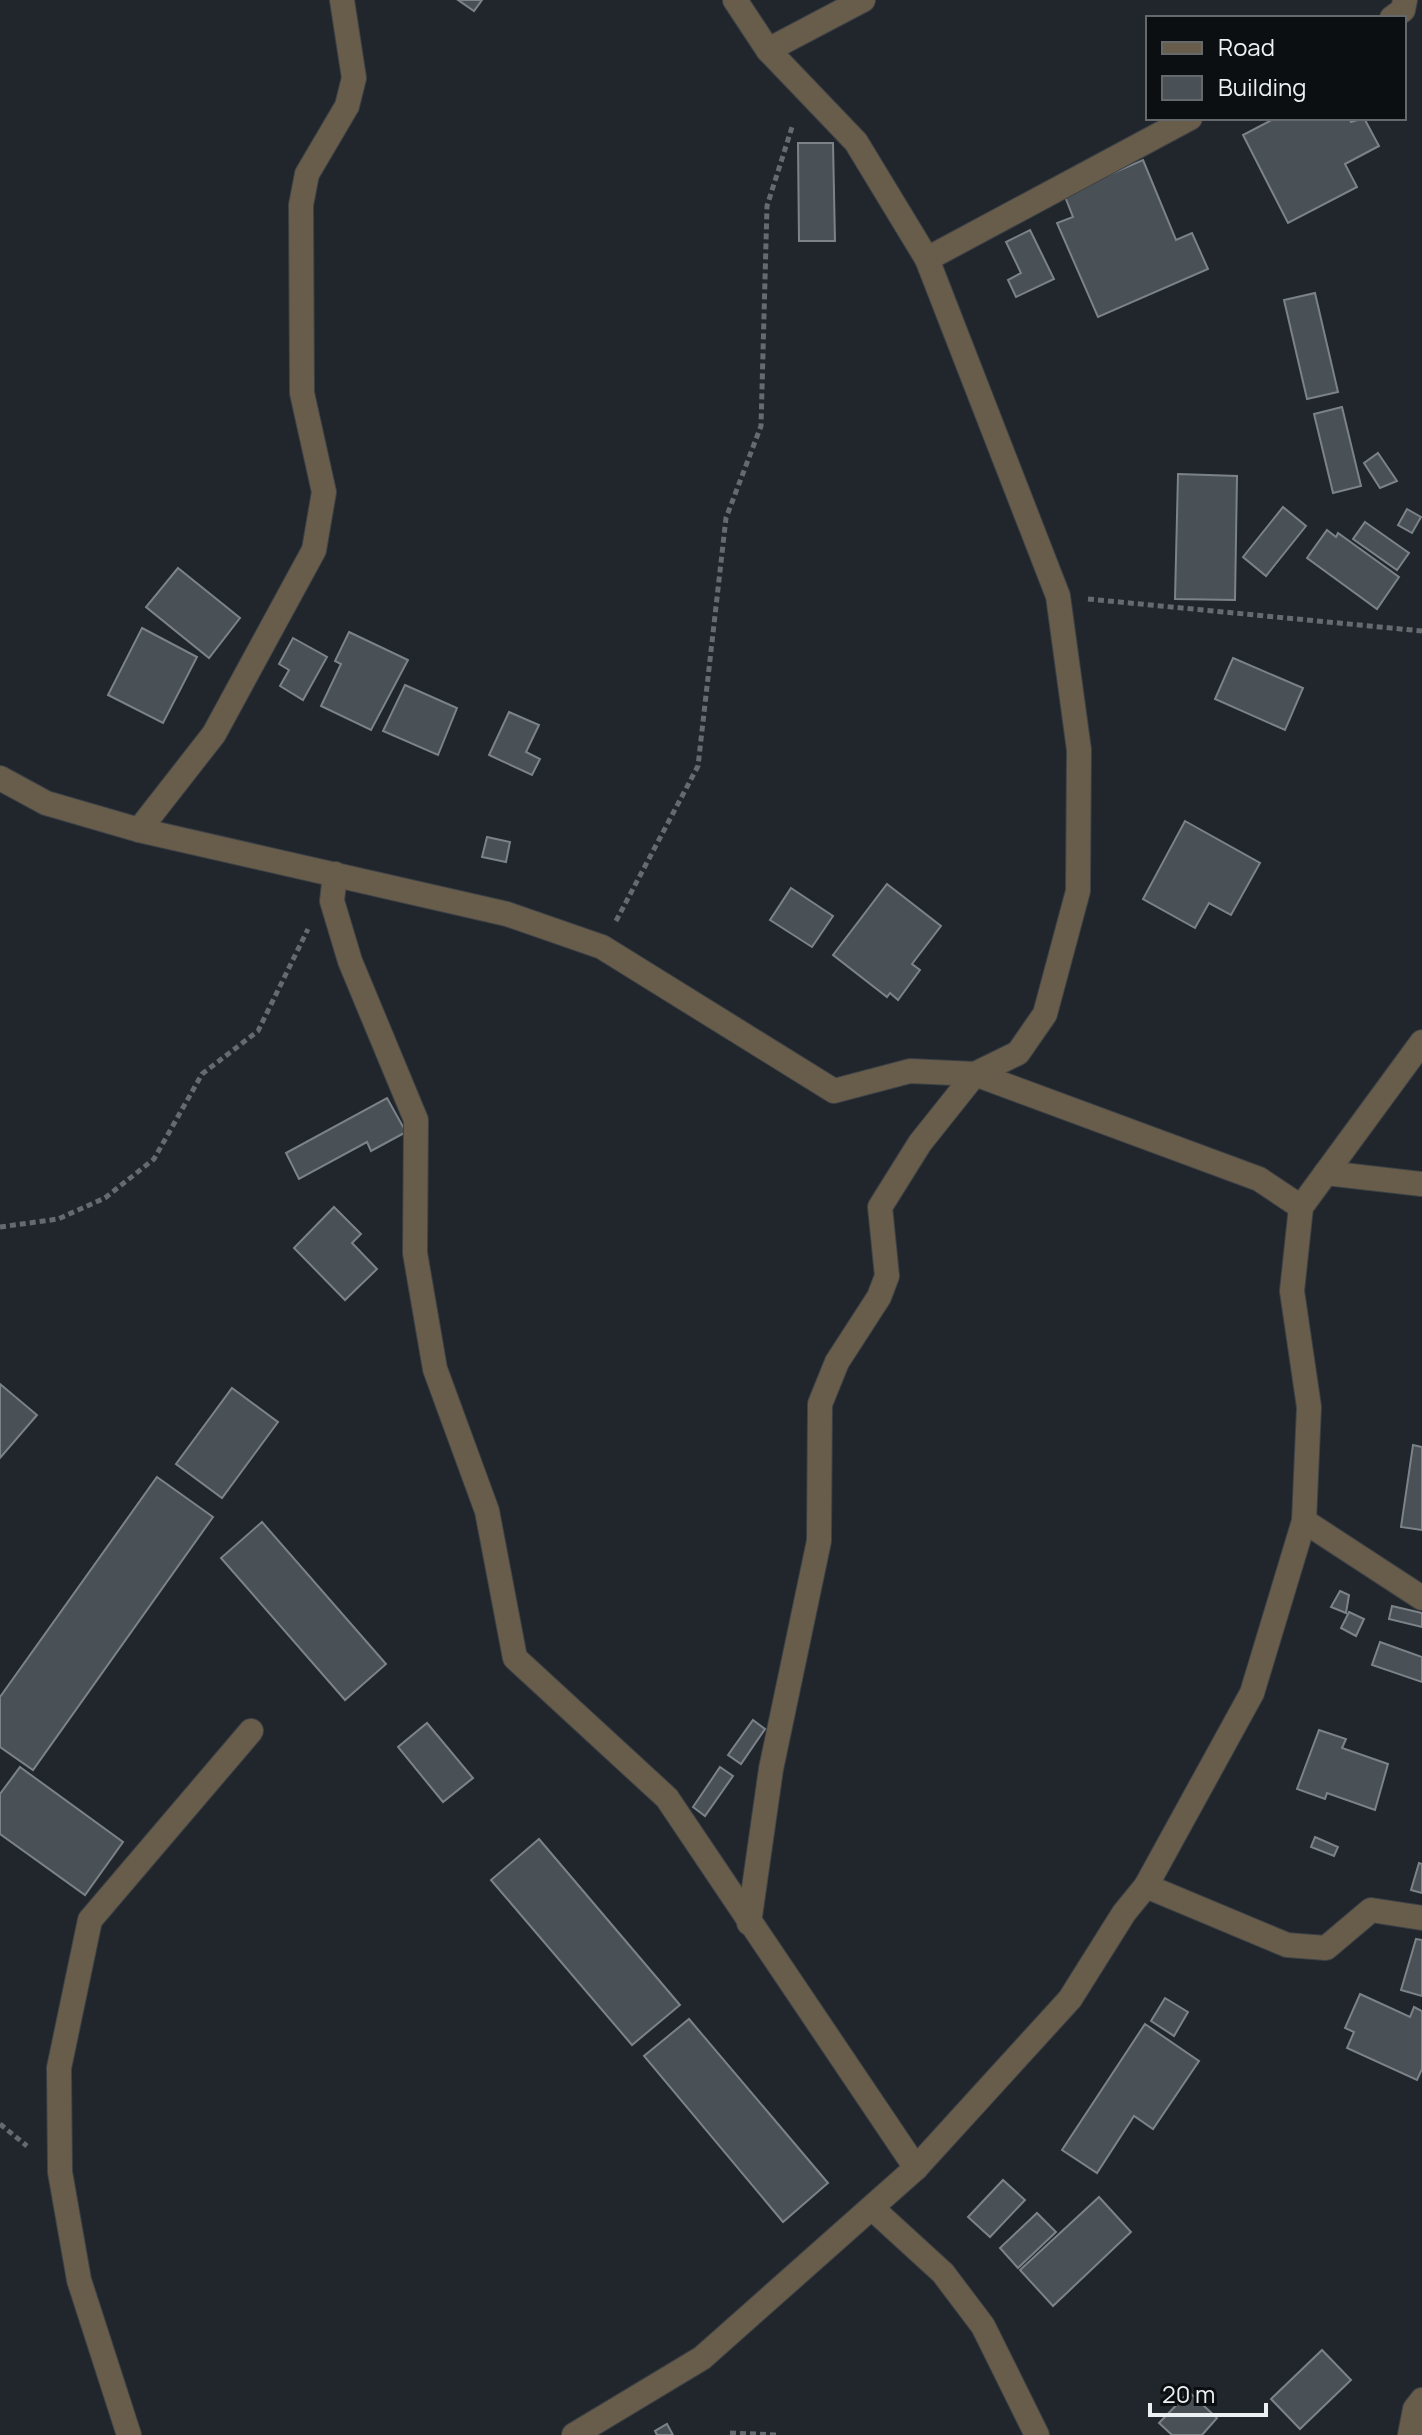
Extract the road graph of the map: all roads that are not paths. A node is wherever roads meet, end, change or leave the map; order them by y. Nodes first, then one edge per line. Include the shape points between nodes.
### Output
1 (342, 0) edge
2 (735, 0) edge
3 (863, 0) edge
4 (1405, 0) edge
5 (1395, 16) edge
6 (768, 50) junction
7 (1186, 120) edge
8 (927, 259) junction
9 (0, 778) edge
10 (139, 830) junction
11 (335, 874) junction
12 (1422, 1042) edge
13 (975, 1074) junction
14 (1326, 1173) junction
15 (1422, 1184) edge
16 (1301, 1207) junction
17 (1304, 1521) junction
18 (1422, 1598) edge
19 (251, 1731) dead end
20 (1146, 1886) junction
21 (1422, 1918) edge
22 (749, 1923) junction
23 (916, 2168) junction
24 (873, 2209) junction
25 (1422, 2400) edge
26 (129, 2435) edge
27 (574, 2435) edge
28 (1037, 2435) edge
29 (1410, 2435) edge

1 - 10 street via 354,78 347,106 307,174 301,205 302,393 324,492 314,550 214,734
2 - 6 street
3 - 6 street
4 - 5 street
6 - 8 street via 856,142
7 - 8 street
8 - 13 street via 1058,596 1079,750 1078,891 1045,1014 1018,1053
9 - 10 street via 46,803
10 - 11 street
11 - 13 street via 507,914 602,947 834,1091 910,1071
11 - 22 street via 332,901 350,961 416,1120 415,1253 435,1369 487,1511 515,1658 667,1798
12 - 14 street
13 - 16 street via 1259,1179
13 - 22 street via 920,1143 880,1207 887,1276 837,1362 820,1404 819,1541 771,1769
14 - 15 street
14 - 16 street
16 - 17 street via 1292,1291 1309,1407
17 - 18 street
17 - 20 street via 1252,1693
19 - 26 street via 90,1920 59,2068 60,2172 79,2280
20 - 21 street via 1287,1945 1326,1948 1371,1910
20 - 23 street via 1070,1999
22 - 23 street
23 - 24 street
24 - 27 street via 702,2358
24 - 28 street via 943,2273 983,2326
25 - 29 street

